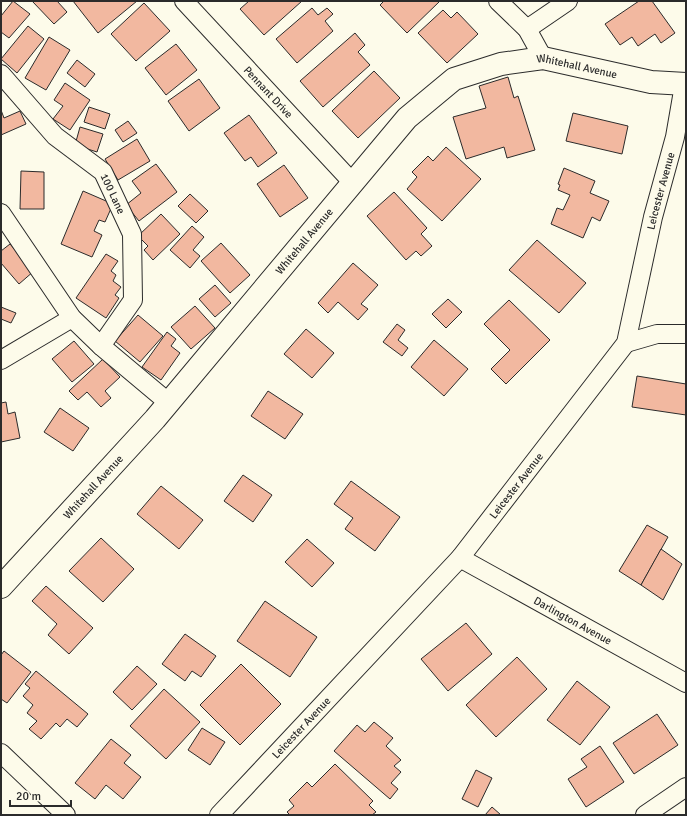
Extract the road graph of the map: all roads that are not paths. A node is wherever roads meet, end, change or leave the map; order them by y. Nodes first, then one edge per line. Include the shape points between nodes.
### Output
1 (184, 1) edge
2 (498, 1) edge
3 (568, 1) edge
4 (527, 29) junction
5 (543, 58) junction
6 (1, 74) edge
7 (685, 84) edge
8 (353, 183) junction
9 (1, 213) edge
10 (72, 318) junction
11 (686, 334) edge
12 (626, 343) junction
13 (101, 346) junction
14 (1, 360) edge
15 (169, 403) junction
16 (460, 558) junction
17 (1, 587) edge
18 (686, 683) edge
19 (1, 753) edge
20 (686, 787) edge
21 (66, 815) edge
22 (219, 815) edge
23 (645, 815) edge

1 - 8 street, Pennant Drive
2 - 4 street
3 - 4 street
4 - 5 street
5 - 7 street, Whitehall Avenue via 651,82
5 - 8 street, Whitehall Avenue via 501,64 454,79 407,118
6 - 13 street, 100 Lane via 55,136 103,172 132,234 133,300
7 - 12 street, Leicester Avenue
8 - 15 street, Whitehall Avenue
9 - 10 street
10 - 13 street
10 - 14 street
11 - 12 street via 657,334
12 - 16 street, Leicester Avenue
13 - 15 street
15 - 17 street, Whitehall Avenue
16 - 18 street, Darlington Avenue
16 - 22 street, Leicester Avenue
19 - 21 street
20 - 23 street

